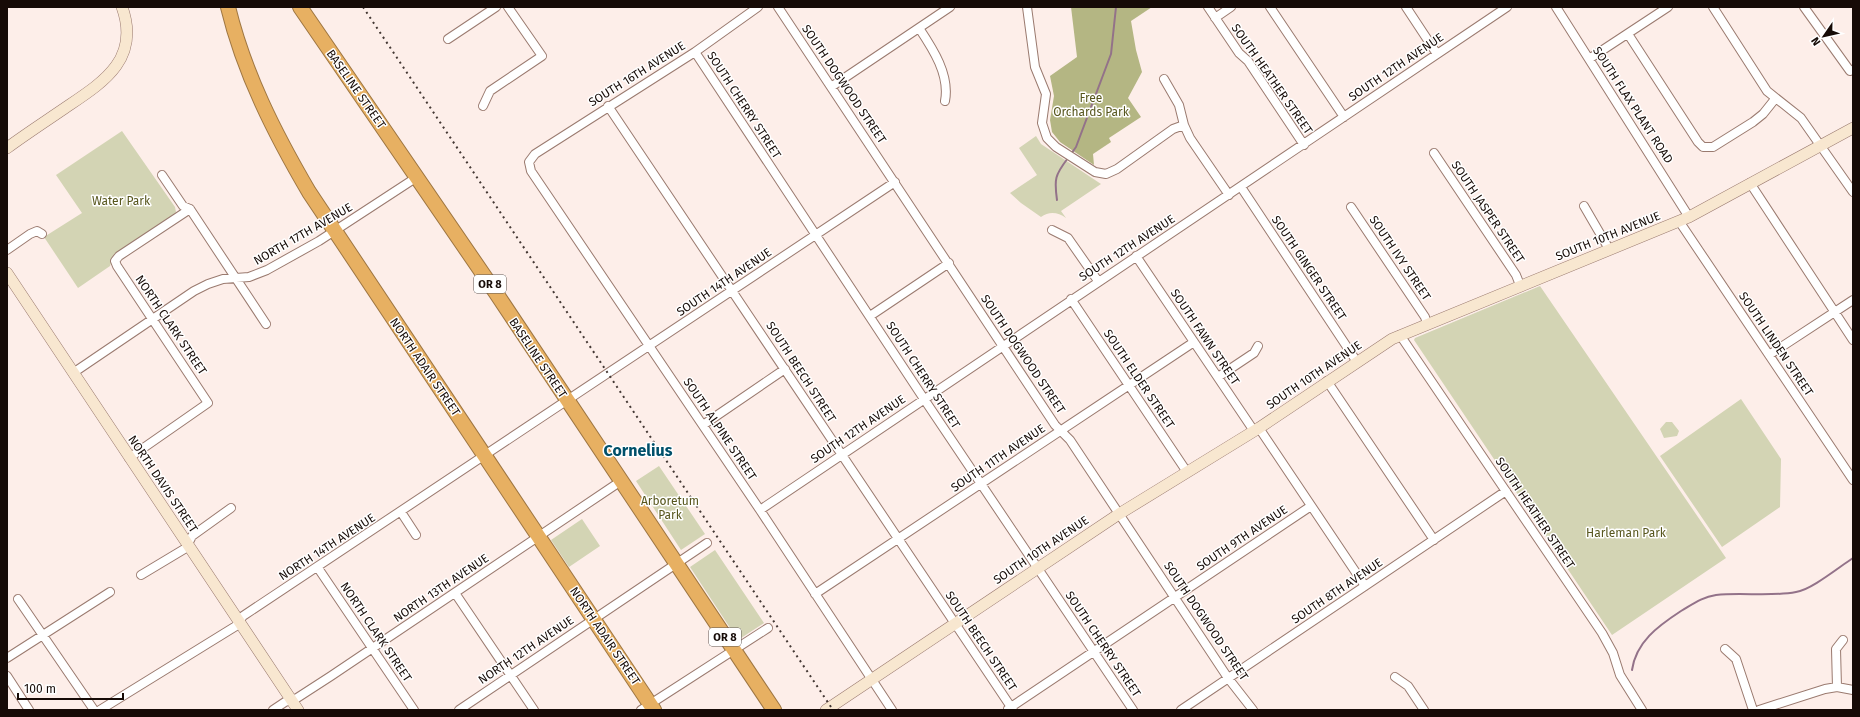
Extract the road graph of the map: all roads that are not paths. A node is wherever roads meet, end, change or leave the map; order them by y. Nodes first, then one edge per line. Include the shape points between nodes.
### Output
1 (122, 7) edge
2 (228, 7) edge
3 (300, 7) edge
4 (496, 7) edge
5 (508, 7) edge
6 (758, 7) edge
7 (778, 7) edge
8 (950, 7) edge
9 (1027, 7) edge
10 (1208, 7) edge
11 (1231, 7) edge
12 (1270, 7) edge
13 (1406, 7) edge
14 (1507, 7) edge
15 (1556, 7) edge
16 (1668, 7) edge
17 (1713, 7) edge
18 (1804, 7) edge
19 (1215, 18) junction
20 (919, 28) junction
21 (1628, 34) junction
22 (448, 39) dead end
23 (695, 52) junction
24 (1437, 54) junction
25 (1589, 58) junction
26 (1852, 71) edge
27 (1164, 79) dead end
28 (831, 87) junction
29 (1775, 99) junction
30 (945, 102) dead end
31 (483, 106) dead end
32 (608, 106) junction
33 (1344, 117) junction
34 (1184, 125) junction
35 (1853, 128) edge
36 (1304, 145) junction
37 (1822, 145) junction
38 (7, 148) edge
39 (1434, 153) dead end
40 (529, 162) joint
41 (162, 175) dead end
42 (417, 177) junction
43 (895, 182) junction
44 (1750, 183) junction
45 (1240, 187) junction
46 (1853, 192) edge
47 (1229, 195) junction
48 (1584, 206) dead end
49 (1351, 207) dead end
50 (190, 209) junction
51 (1684, 219) junction
52 (1052, 230) dead end
53 (333, 232) junction
54 (42, 234) dead end
55 (815, 236) junction
56 (1609, 249) junction
57 (7, 250) edge
58 (1136, 256) junction
59 (949, 263) junction
60 (7, 273) edge
61 (237, 279) junction
62 (1098, 281) junction
63 (1520, 285) junction
64 (733, 291) junction
65 (1071, 299) junction
66 (1853, 300) edge
67 (1834, 312) junction
68 (870, 316) junction
69 (153, 320) junction
70 (266, 324) dead end
71 (1427, 324) junction
72 (1400, 335) junction
73 (1853, 340) edge
74 (1194, 342) junction
75 (650, 346) junction
76 (1003, 346) junction
77 (1258, 346) dead end
78 (1769, 356) junction
79 (1357, 362) junction
80 (785, 369) junction
81 (73, 373) junction
82 (1218, 377) junction
83 (1327, 381) junction
84 (1130, 385) junction
85 (924, 399) junction
86 (567, 401) junction
87 (703, 425) junction
88 (1256, 429) junction
89 (1061, 431) junction
90 (841, 455) junction
91 (484, 456) junction
92 (129, 458) junction
93 (1187, 472) junction
94 (1853, 480) edge
95 (621, 481) junction
96 (981, 484) junction
97 (1506, 491) junction
98 (1312, 506) junction
99 (231, 508) dead end
100 (760, 510) junction
101 (401, 512) junction
102 (1119, 514) junction
103 (416, 535) dead end
104 (538, 537) junction
105 (898, 539) junction
106 (1434, 540) junction
107 (707, 543) dead end
108 (188, 544) junction
109 (676, 564) junction
110 (318, 568) junction
111 (1037, 568) junction
112 (141, 575) dead end
113 (1365, 586) junction
114 (110, 592) dead end
115 (455, 592) junction
116 (815, 594) junction
117 (1175, 598) junction
118 (18, 599) dead end
119 (594, 619) junction
120 (240, 622) junction
121 (955, 623) junction
122 (768, 628) dead end
123 (43, 635) junction
124 (1843, 640) dead end
125 (372, 649) junction
126 (1725, 649) dead end
127 (734, 650) junction
128 (1094, 652) junction
129 (7, 658) edge
130 (511, 675) junction
131 (7, 676) edge
132 (1394, 677) dead end
133 (1228, 678) junction
134 (872, 679) junction
135 (1837, 687) junction
136 (1853, 690) edge
137 (291, 700) junction
138 (648, 708) edge
139 (1010, 709) edge
140 (29, 710) edge
141 (94, 710) edge
142 (100, 710) edge
143 (273, 710) edge
144 (298, 710) edge
145 (414, 710) edge
146 (459, 710) edge
147 (534, 710) edge
148 (774, 710) edge
149 (826, 710) edge
150 (892, 710) edge
151 (1133, 710) edge
152 (1181, 710) edge
153 (1253, 710) edge
154 (1424, 710) edge
155 (1642, 710) edge
156 (1753, 710) edge
157 (1759, 710) edge

1 - 38 main road via 127,25 127,39 122,56 110,75
2 - 53 highway, NORTH ADAIR STREET via 245,63 271,123 296,171
3 - 42 highway, BASELINE STREET / OR 8
4 - 22 street
5 - 31 street via 542,56 490,91
6 - 23 street, SOUTH 16TH AVENUE
7 - 28 street, SOUTH DOGWOOD STREET
8 - 20 street
9 - 34 street via 1035,67 1046,94 1043,128 1050,142 1095,172 1106,174 1173,129
10 - 19 street, SOUTH HEATHER STREET
11 - 19 street
12 - 33 street
13 - 24 street
14 - 24 street, SOUTH 12TH AVENUE
15 - 25 street, SOUTH FLAX PLANT ROAD
16 - 21 street
17 - 29 street
18 - 26 street
19 - 36 street, SOUTH HEATHER STREET via 1239,53 1248,61
20 - 28 street
20 - 30 street via 934,51 943,72 947,94
21 - 25 street
21 - 29 street via 1699,144 1708,148 1714,147 1756,119
23 - 32 street, SOUTH 16TH AVENUE
23 - 55 street, SOUTH CHERRY STREET
24 - 33 street, SOUTH 12TH AVENUE
25 - 51 street, SOUTH FLAX PLANT ROAD
27 - 34 street via 1179,105
28 - 43 street, SOUTH DOGWOOD STREET
29 - 37 street via 1798,114
32 - 40 street, SOUTH 16TH AVENUE via 535,154
32 - 64 street, SOUTH BEECH STREET
33 - 36 street, SOUTH 12TH AVENUE
34 - 47 street
35 - 37 main road, SOUTH 10TH AVENUE
36 - 45 street, SOUTH 12TH AVENUE
37 - 44 main road, SOUTH 10TH AVENUE
37 - 46 street
39 - 63 street, SOUTH JASPER STREET via 1516,274
40 - 75 street, SOUTH ALPINE STREET via 531,171
41 - 50 street via 183,206
42 - 53 street, NORTH 17TH AVENUE
42 - 86 highway, BASELINE STREET / OR 8
43 - 55 street, SOUTH 14TH AVENUE
43 - 59 street, SOUTH DOGWOOD STREET
44 - 51 main road, SOUTH 10TH AVENUE
44 - 67 street
45 - 47 street, SOUTH 12TH AVENUE
45 - 79 street, SOUTH GINGER STREET
47 - 58 street, SOUTH 12TH AVENUE
48 - 56 street
49 - 71 street, SOUTH IVY STREET
50 - 61 street
50 - 69 street, NORTH CLARK STREET via 115,261
51 - 56 main road, SOUTH 10TH AVENUE
51 - 78 street, SOUTH LINDEN STREET
52 - 62 street via 1072,242
53 - 61 street, NORTH 17TH AVENUE via 267,270
53 - 91 highway, NORTH ADAIR STREET
54 - 57 street via 37,231 30,234
55 - 64 street, SOUTH 14TH AVENUE
55 - 68 street, SOUTH CHERRY STREET
56 - 63 main road, SOUTH 10TH AVENUE
58 - 62 street, SOUTH 12TH AVENUE
58 - 74 street, SOUTH FAWN STREET
59 - 68 street
59 - 76 street, SOUTH DOGWOOD STREET
60 - 81 main road, NORTH DAVIS STREET
61 - 69 street, NORTH 17TH AVENUE via 223,279 208,284
61 - 70 street
62 - 65 street, SOUTH 12TH AVENUE
63 - 71 main road, SOUTH 10TH AVENUE
64 - 75 street, SOUTH 14TH AVENUE
64 - 80 street, SOUTH BEECH STREET
65 - 76 street, SOUTH 12TH AVENUE
65 - 84 street, SOUTH ELDER STREET
66 - 67 street
67 - 73 street
67 - 78 street
68 - 85 street, SOUTH CHERRY STREET
69 - 81 street, NORTH 17TH AVENUE
69 - 92 street, NORTH CLARK STREET via 208,402
71 - 72 main road, SOUTH 10TH AVENUE
72 - 79 main road, SOUTH 10TH AVENUE
72 - 97 street, SOUTH HEATHER STREET
74 - 82 street, SOUTH FAWN STREET
74 - 84 street, SOUTH 11TH AVENUE
75 - 86 street, SOUTH 14TH AVENUE
75 - 87 street, SOUTH ALPINE STREET
76 - 85 street, SOUTH 12TH AVENUE
76 - 89 street, SOUTH DOGWOOD STREET
77 - 82 street via 1254,352
78 - 94 street, SOUTH LINDEN STREET
79 - 83 main road, SOUTH 10TH AVENUE
80 - 87 street
80 - 90 street, SOUTH BEECH STREET
81 - 92 main road, NORTH DAVIS STREET
82 - 88 street, SOUTH FAWN STREET
83 - 88 main road, SOUTH 10TH AVENUE
83 - 106 street
84 - 89 street, SOUTH 11TH AVENUE
84 - 93 street, SOUTH ELDER STREET
85 - 90 street, SOUTH 12TH AVENUE
85 - 96 street, SOUTH CHERRY STREET
86 - 91 street, NORTH 14TH AVENUE
86 - 95 highway, BASELINE STREET / OR 8
87 - 100 street, SOUTH ALPINE STREET
88 - 93 main road, SOUTH 10TH AVENUE
88 - 98 street, SOUTH FAWN STREET
89 - 96 street, SOUTH 11TH AVENUE
89 - 102 street, SOUTH DOGWOOD STREET via 1070,440
90 - 100 street, SOUTH 12TH AVENUE
90 - 105 street, SOUTH BEECH STREET
91 - 101 street, NORTH 14TH AVENUE
91 - 104 highway, NORTH ADAIR STREET
92 - 108 main road, NORTH DAVIS STREET
93 - 102 main road, SOUTH 10TH AVENUE
95 - 104 street, NORTH 13TH AVENUE
95 - 109 highway, BASELINE STREET / OR 8
96 - 105 street, SOUTH 11TH AVENUE
96 - 111 street, SOUTH CHERRY STREET
97 - 106 street, SOUTH 8TH AVENUE
97 - 155 street, SOUTH HEATHER STREET via 1602,633 1613,653 1620,675
98 - 113 street, SOUTH FAWN STREET
98 - 117 street, SOUTH 9TH AVENUE
99 - 108 street via 192,536
100 - 116 street, SOUTH ALPINE STREET
101 - 103 street
101 - 110 street, NORTH 14TH AVENUE
102 - 111 main road, SOUTH 10TH AVENUE
102 - 117 street, SOUTH DOGWOOD STREET
104 - 115 street, NORTH 13TH AVENUE
104 - 119 highway, NORTH ADAIR STREET
105 - 116 street, SOUTH 11TH AVENUE
105 - 121 street, SOUTH BEECH STREET
106 - 113 street, SOUTH 8TH AVENUE
107 - 109 street, NORTH 12TH AVENUE
108 - 112 street via 186,548
108 - 120 main road, NORTH DAVIS STREET
109 - 119 street, NORTH 12TH AVENUE
109 - 127 highway, BASELINE STREET / OR 8
110 - 120 street, NORTH 14TH AVENUE via 243,616
110 - 125 street, NORTH CLARK STREET
111 - 121 main road, SOUTH 10TH AVENUE
111 - 128 street, SOUTH CHERRY STREET
113 - 133 street, SOUTH 8TH AVENUE
114 - 123 street
115 - 125 street, NORTH 13TH AVENUE
115 - 130 street
116 - 134 street, SOUTH ALPINE STREET
117 - 128 street, SOUTH 9TH AVENUE
117 - 133 street, SOUTH DOGWOOD STREET
118 - 123 street
119 - 130 street, NORTH 12TH AVENUE
119 - 138 highway, NORTH ADAIR STREET
120 - 137 main road, NORTH DAVIS STREET
120 - 142 street, NORTH 14TH AVENUE
121 - 134 main road, SOUTH 10TH AVENUE
121 - 139 street, SOUTH BEECH STREET
122 - 127 street
123 - 129 street
123 - 141 street
124 - 135 street via 1836,649
125 - 137 street, NORTH 13TH AVENUE
125 - 145 street, NORTH CLARK STREET
126 - 156 street via 1736,659
127 - 138 street
127 - 148 highway, BASELINE STREET / OR 8
128 - 139 street, SOUTH 9TH AVENUE
128 - 151 street, SOUTH CHERRY STREET
130 - 146 street, NORTH 12TH AVENUE
130 - 147 street
131 - 140 street
132 - 154 street via 1408,686
133 - 152 street, SOUTH 8TH AVENUE
133 - 153 street, SOUTH DOGWOOD STREET
134 - 149 main road, SOUTH 10TH AVENUE
134 - 150 street, SOUTH ALPINE STREET
135 - 136 street
135 - 157 street
137 - 143 street, NORTH 13TH AVENUE
137 - 144 main road, NORTH DAVIS STREET

